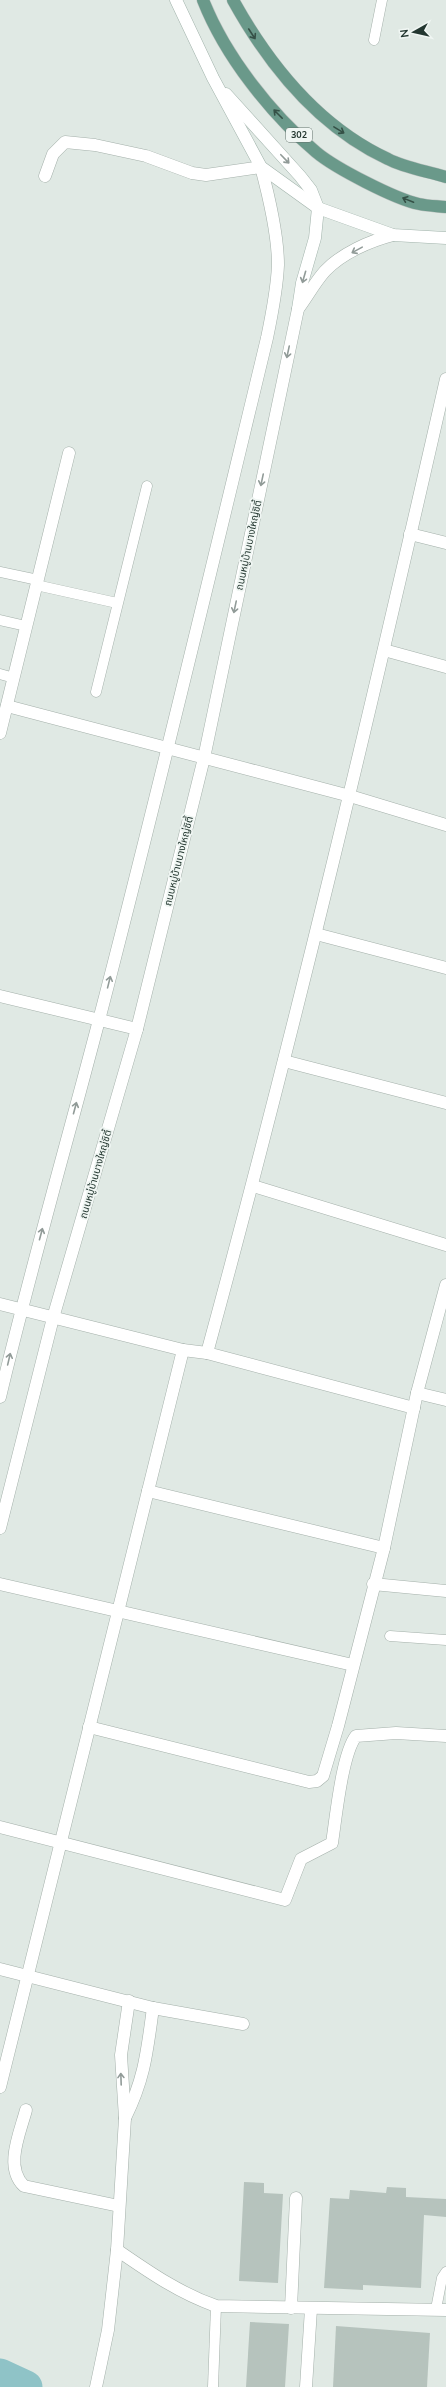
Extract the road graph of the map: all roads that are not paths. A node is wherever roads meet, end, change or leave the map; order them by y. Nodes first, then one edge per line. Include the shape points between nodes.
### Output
1 (176, 0) edge
2 (203, 0) edge
3 (233, 0) edge
4 (382, 0) edge
5 (374, 40) dead end
6 (213, 78) junction
7 (261, 168) junction
8 (45, 176) dead end
9 (446, 177) edge
10 (446, 207) edge
11 (318, 208) junction
12 (393, 235) junction
13 (446, 238) edge
14 (298, 309) junction
15 (446, 379) edge
16 (442, 416) edge
17 (69, 453) dead end
18 (147, 486) dead end
19 (410, 534) junction
20 (446, 543) edge
21 (0, 572) edge
22 (37, 582) junction
23 (118, 603) junction
24 (0, 620) edge
25 (26, 626) junction
26 (384, 650) junction
27 (446, 667) edge
28 (0, 674) edge
29 (14, 678) junction
30 (96, 692) dead end
31 (3, 705) edge
32 (0, 733) edge
33 (168, 749) junction
34 (204, 758) junction
35 (350, 796) junction
36 (446, 824) edge
37 (316, 934) junction
38 (446, 968) edge
39 (0, 996) edge
40 (99, 1020) junction
41 (137, 1029) junction
42 (284, 1061) junction
43 (446, 1103) edge
44 (252, 1186) junction
45 (446, 1244) edge
46 (446, 1285) edge
47 (0, 1304) edge
48 (21, 1310) junction
49 (54, 1318) junction
50 (183, 1350) junction
51 (207, 1353) junction
52 (417, 1393) junction
53 (0, 1397) edge
54 (446, 1400) edge
55 (414, 1408) junction
56 (148, 1491) junction
57 (0, 1528) edge
58 (384, 1548) junction
59 (0, 1584) edge
60 (373, 1584) junction
61 (446, 1591) edge
62 (119, 1611) junction
63 (390, 1636) dead end
64 (446, 1640) edge
65 (353, 1665) junction
66 (89, 1727) junction
67 (446, 1736) edge
68 (0, 1827) edge
69 (60, 1843) junction
70 (0, 1969) edge
71 (27, 1976) junction
72 (129, 2001) junction
73 (153, 2008) junction
74 (243, 2024) dead end
75 (0, 2087) edge
76 (26, 2110) dead end
77 (125, 2118) junction
78 (296, 2198) dead end
79 (119, 2206) junction
80 (117, 2250) junction
81 (446, 2272) edge
82 (216, 2306) junction
83 (291, 2308) junction
84 (311, 2308) junction
85 (441, 2310) edge
86 (97, 2383) edge
87 (213, 2387) edge
88 (306, 2387) edge

1 - 6 street
10 -> 2 main road, 302 via 418,204 365,182 317,153 272,108 234,59
3 -> 9 main road via 252,34 286,79 332,125 388,160
4 - 5 lane
6 - 7 street
6 -> 11 street via 300,176 311,190
7 - 8 street via 206,175 146,156 95,145 65,142 53,154
7 - 11 street
7 - 33 street via 276,242 278,265 272,314
11 - 12 street
11 -> 14 street via 315,238 302,283
12 - 13 street
12 -> 14 street, ถนนหมู่บ้านบางใหญ่ซิตี้ via 376,239 333,264 324,272
14 -> 34 street, ถนนหมู่บ้านบางใหญ่ซิตี้
15 - 16 street
16 - 19 street
17 - 22 street
18 - 23 lane
19 - 20 street
19 - 26 street
21 - 22 lane
22 - 23 lane
22 - 25 street
23 - 30 lane
24 - 25 lane
25 - 29 street
26 - 27 street
26 - 35 street
28 - 29 lane
29 - 31 street
31 - 32 street
31 - 33 street
33 - 34 street
40 -> 33 street
34 - 35 street
34 - 41 street, ถนนหมู่บ้านบางใหญ่ซิตี้
35 - 36 street
35 - 37 street
37 - 38 street
37 - 42 street
39 - 40 street
40 - 41 street
48 -> 40 street
41 - 49 street, ถนนหมู่บ้านบางใหญ่ซิตี้
42 - 43 street
42 - 44 street
44 - 45 street
44 - 51 street
46 - 52 street
47 - 48 street
48 - 49 street
53 -> 48 street
49 - 50 street
49 - 57 street, ถนนหมู่บ้านบางใหญ่ซิตี้
50 - 51 street
50 - 56 street
51 - 55 street
52 - 54 street
52 - 55 street
55 - 58 street
56 - 58 street
56 - 62 street
58 - 60 street
59 - 62 street
60 - 61 street
60 - 65 street
62 - 65 street
62 - 66 street
63 - 64 lane
65 - 66 street via 326,1770 317,1781 309,1782 278,1775
66 - 69 street
67 - 69 street via 396,1733 356,1736 351,1743 346,1762 332,1843 301,1859 284,1900
68 - 69 street
69 - 71 street
70 - 71 street
71 - 72 street
71 - 75 street
72 - 73 street
77 -> 72 street via 121,2055
73 - 74 street
73 - 77 street via 146,2061 138,2093
76 - 79 street via 14,2158 17,2179 24,2186
77 - 79 street
78 - 83 street
79 - 80 street
80 - 82 street via 168,2286
80 - 86 street via 108,2330
81 - 85 lane via 442,2278
82 - 83 street
82 - 87 lane
83 - 84 street
84 - 85 street
84 - 88 street

